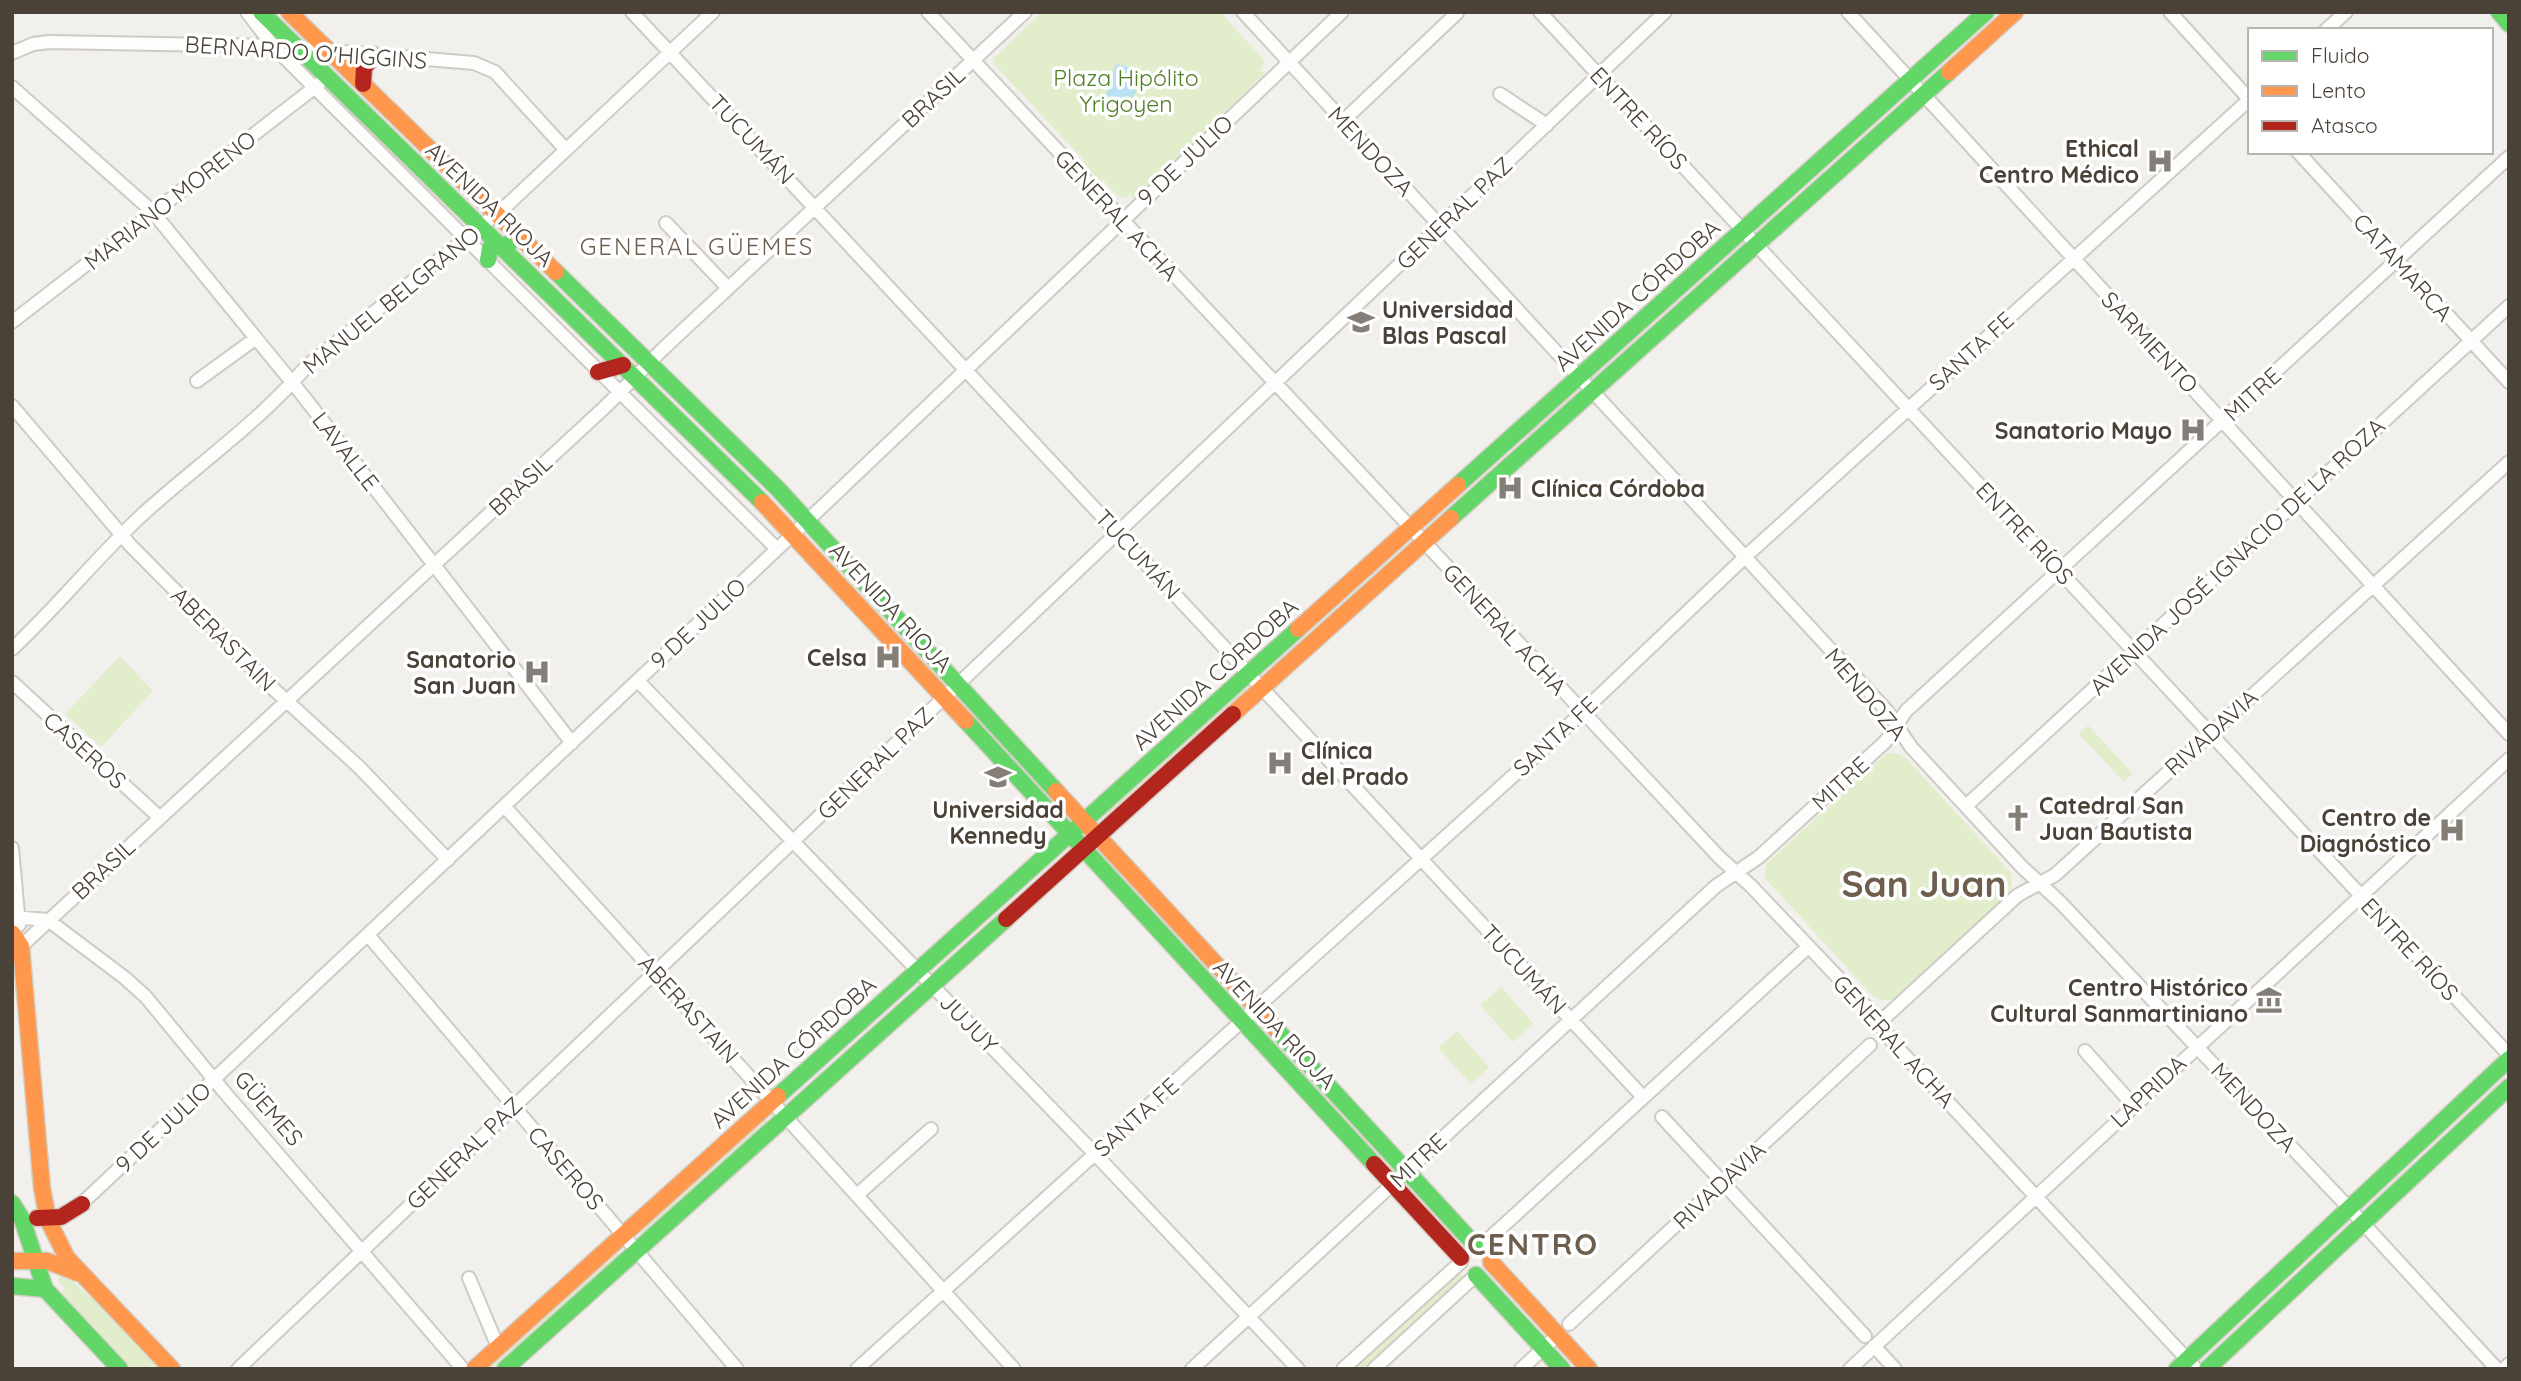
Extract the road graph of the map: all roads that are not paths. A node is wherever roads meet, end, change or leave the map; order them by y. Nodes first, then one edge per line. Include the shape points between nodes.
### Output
1 (247, 12) edge
2 (261, 12) edge
3 (271, 12) edge
4 (289, 12) edge
5 (632, 12) edge
6 (712, 12) edge
7 (928, 12) edge
8 (1025, 12) edge
9 (1243, 12) edge
10 (1342, 12) edge
11 (1539, 12) edge
12 (1665, 12) edge
13 (1848, 12) edge
14 (1986, 12) edge
15 (2015, 12) edge
16 (2170, 12) edge
17 (2346, 12) edge
18 (2499, 12) edge
19 (1457, 13) edge
20 (2509, 24) edge
21 (2328, 28) edge
22 (273, 46) junction
23 (298, 48) junction
24 (329, 51) junction
25 (671, 52) junction
26 (12, 53) edge
27 (374, 55) junction
28 (973, 61) junction
29 (1289, 62) junction
30 (1599, 75) junction
31 (1910, 80) junction
32 (321, 82) junction
33 (363, 84) junction
34 (12, 87) edge
35 (1500, 94) dead end
36 (1924, 94) junction
37 (2248, 97) edge
38 (2248, 101) edge
39 (395, 115) junction
40 (1343, 121) junction
41 (1547, 125) junction
42 (566, 150) junction
43 (2300, 154) edge
44 (2509, 157) edge
45 (421, 168) junction
46 (815, 207) junction
47 (153, 213) junction
48 (497, 214) junction
49 (1122, 220) junction
50 (666, 223) dead end
51 (1440, 226) junction
52 (1743, 231) junction
53 (466, 239) junction
54 (490, 243) junction
55 (1756, 245) junction
56 (537, 253) junction
57 (2074, 258) junction
58 (2397, 261) junction
59 (728, 289) junction
60 (2509, 306) edge
61 (12, 322) edge
62 (614, 328) junction
63 (256, 338) junction
64 (2470, 341) junction
65 (649, 362) junction
66 (617, 368) junction
67 (966, 369) junction
68 (1579, 377) junction
69 (197, 381) dead end
70 (2509, 382) edge
71 (293, 383) junction
72 (1274, 384) junction
73 (1592, 391) junction
74 (619, 393) junction
75 (12, 406) edge
76 (1908, 409) junction
77 (699, 411) junction
78 (2222, 420) junction
79 (2509, 462) edge
80 (745, 485) junction
81 (2296, 501) junction
82 (807, 521) junction
83 (1411, 528) junction
84 (1118, 533) junction
85 (793, 534) junction
86 (121, 535) junction
87 (1424, 542) junction
88 (777, 549) junction
89 (1745, 556) junction
90 (434, 563) junction
91 (2059, 570) junction
92 (2373, 585) junction
93 (12, 649) edge
94 (2135, 650) junction
95 (1249, 674) junction
96 (638, 681) junction
97 (959, 684) junction
98 (14, 686) edge
99 (1262, 688) junction
100 (29, 698) junction
101 (944, 698) junction
102 (286, 700) junction
103 (14, 702) dead end
104 (1583, 711) junction
105 (1896, 725) junction
106 (2210, 732) junction
107 (2509, 734) edge
108 (572, 743) junction
109 (2509, 759) edge
110 (1966, 806) junction
111 (505, 807) junction
112 (159, 817) junction
113 (1085, 821) junction
114 (1070, 835) junction
115 (1099, 835) junction
116 (793, 841) junction
117 (12, 848) edge
118 (1084, 849) junction
119 (1421, 858) junction
120 (448, 860) junction
121 (1736, 872) junction
122 (2040, 884) junction
123 (2361, 895) junction
124 (15, 917) edge
125 (48, 920) junction
126 (368, 935) junction
127 (15, 945) edge
128 (1808, 947) junction
129 (918, 971) junction
130 (655, 972) junction
131 (932, 985) junction
132 (1257, 1007) junction
133 (1571, 1020) junction
134 (1242, 1021) junction
135 (1879, 1023) junction
136 (1870, 1045) dead end
137 (2196, 1046) junction
138 (2085, 1051) dead end
139 (2509, 1057) edge
140 (214, 1079) junction
141 (2509, 1087) edge
142 (1643, 1097) junction
143 (772, 1101) junction
144 (2133, 1105) junction
145 (513, 1107) junction
146 (786, 1117) junction
147 (1662, 1117) dead end
148 (931, 1129) dead end
149 (1096, 1154) junction
150 (1407, 1171) junction
151 (1722, 1182) junction
152 (1392, 1184) junction
153 (857, 1195) junction
154 (2036, 1196) junction
155 (82, 1204) joint
156 (15, 1206) edge
157 (2349, 1208) junction
158 (2363, 1223) junction
159 (50, 1226) junction
160 (623, 1235) junction
161 (1478, 1245) junction
162 (362, 1251) junction
163 (636, 1251) junction
164 (24, 1254) edge
165 (1461, 1260) junction
166 (1491, 1262) junction
167 (12, 1272) edge
168 (1476, 1276) junction
169 (469, 1278) dead end
170 (88, 1280) junction
171 (12, 1286) edge
172 (45, 1289) junction
173 (943, 1291) junction
174 (1249, 1317) junction
175 (1563, 1330) junction
176 (1865, 1336) dead end
177 (1874, 1346) junction
178 (498, 1347) junction
179 (1543, 1348) junction
180 (2509, 1364) edge
181 (2187, 1366) edge
182 (120, 1369) edge
183 (172, 1369) edge
184 (238, 1369) edge
185 (463, 1369) edge
186 (474, 1369) edge
187 (505, 1369) edge
188 (737, 1369) edge
189 (857, 1369) edge
190 (1014, 1369) edge
191 (1192, 1369) edge
192 (1298, 1369) edge
193 (1343, 1369) edge
194 (1374, 1369) edge
195 (1521, 1369) edge
196 (1562, 1369) edge
197 (1589, 1369) edge
198 (1850, 1369) edge
199 (1895, 1369) edge
200 (2207, 1369) edge
201 (2497, 1369) edge
202 (2504, 1369) edge

1 - 22 street, AVENIDA RIOJA
2 - 23 main road, AVENIDA RIOJA
3 - 24 main road via 304,41
4 - 24 main road, AVENIDA RIOJA
5 - 25 street, TUCUMÁN
6 - 25 street, MANUEL BELGRANO
7 - 28 street, GENERAL ACHA
8 - 28 street, BRASIL
9 - 29 street, MENDOZA
10 - 29 street, 9 DE JULIO
11 - 30 street, ENTRE RÍOS
12 - 30 street, GENERAL PAZ
13 - 31 street, SARMIENTO
14 - 31 main road, AVENIDA CÓRDOBA
15 - 36 main road, AVENIDA CÓRDOBA
16 - 37 street
17 - 21 street
18 - 20 main road
19 - 40 street
22 - 23 street, BERNARDO O'HIGGINS
22 - 26 street, BERNARDO O'HIGGINS via 49,42
22 - 32 street, AVENIDA RIOJA
23 - 24 street, BERNARDO O'HIGGINS
23 - 32 main road, AVENIDA RIOJA
24 - 27 street, BERNARDO O'HIGGINS
24 - 33 main road, AVENIDA RIOJA
25 - 42 street, MANUEL BELGRANO
25 - 46 street, TUCUMÁN
27 - 33 main road via 364,68
27 - 42 street, BERNARDO O'HIGGINS via 487,67
28 - 46 street, BRASIL
28 - 49 street, GENERAL ACHA
29 - 40 street, MENDOZA
29 - 49 street, 9 DE JULIO
30 - 41 street, GENERAL PAZ
30 - 52 street, ENTRE RÍOS
31 - 36 street, SARMIENTO
31 - 52 main road, AVENIDA CÓRDOBA
32 - 39 main road via 343,79 377,112
32 - 45 main road, AVENIDA RIOJA
32 - 47 street, MARIANO MORENO
32 - 53 street, AVENIDA RIOJA
33 - 39 main road, AVENIDA RIOJA
34 - 47 street, LAVALLE
35 - 41 street
36 - 55 main road, AVENIDA CÓRDOBA
36 - 57 street, SARMIENTO
38 - 57 street, SANTA FE
39 - 48 main road, AVENIDA RIOJA
40 - 51 street, MENDOZA
41 - 51 street, GENERAL PAZ
42 - 48 street, MANUEL BELGRANO
43 - 58 street, CATAMARCA
44 - 58 street, MITRE
45 - 48 main road via 439,172 475,207
45 - 54 main road, AVENIDA RIOJA
46 - 59 street, BRASIL
46 - 67 street, TUCUMÁN
47 - 61 street, MARIANO MORENO
47 - 63 street, LAVALLE
48 - 54 street, MANUEL BELGRANO
48 - 56 main road, AVENIDA RIOJA
49 - 67 street, 9 DE JULIO
49 - 72 street, GENERAL ACHA
50 - 59 street
51 - 68 street, MENDOZA
51 - 72 street, GENERAL PAZ
52 - 55 street, ENTRE RÍOS
52 - 68 main road, AVENIDA CÓRDOBA
53 - 54 street, MANUEL BELGRANO
53 - 54 street, AVENIDA RIOJA
53 - 71 street, MANUEL BELGRANO via 306,367
54 - 56 main road via 518,245
54 - 66 main road, AVENIDA RIOJA
54 - 66 street, AVENIDA RIOJA
55 - 73 main road, AVENIDA CÓRDOBA
55 - 76 street, ENTRE RÍOS
56 - 62 main road, AVENIDA RIOJA
57 - 76 street, SANTA FE
57 - 78 street, SARMIENTO
58 - 64 street, CATAMARCA
58 - 78 street, MITRE
59 - 65 street, BRASIL
60 - 64 street, AVENIDA JOSÉ IGNACIO DE LA ROZA
62 - 65 main road, AVENIDA RIOJA
62 - 66 main road
63 - 69 street
63 - 71 street, LAVALLE
64 - 70 street, CATAMARCA
64 - 81 street, AVENIDA JOSÉ IGNACIO DE LA ROZA
65 - 66 street, BRASIL
65 - 77 main road, AVENIDA RIOJA
66 - 74 street, BRASIL
66 - 74 street, AVENIDA RIOJA
66 - 77 main road via 649,378 675,402
66 - 80 main road, AVENIDA RIOJA
67 - 82 street, 9 DE JULIO
67 - 84 street, TUCUMÁN
68 - 73 street, MENDOZA
68 - 83 main road, AVENIDA CÓRDOBA
71 - 86 street, MANUEL BELGRANO
71 - 90 street, LAVALLE
72 - 83 street, GENERAL ACHA
72 - 84 street, GENERAL PAZ
73 - 87 main road, AVENIDA CÓRDOBA
73 - 89 street, MENDOZA
74 - 88 street, AVENIDA RIOJA
74 - 90 street, BRASIL
75 - 86 street, ABERASTAIN
76 - 89 street, SANTA FE
76 - 91 street, ENTRE RÍOS
77 - 82 main road, AVENIDA RIOJA
78 - 81 street, SARMIENTO
78 - 91 street, MITRE
79 - 92 street, RIVADAVIA
80 - 82 main road via 765,492 795,520
80 - 85 main road, AVENIDA RIOJA
81 - 92 street, SARMIENTO
81 - 94 street, AVENIDA JOSÉ IGNACIO DE LA ROZA
82 - 85 street, 9 DE JULIO
82 - 97 main road, AVENIDA RIOJA
83 - 87 street, GENERAL ACHA
83 - 95 main road, AVENIDA CÓRDOBA
84 - 95 street, TUCUMÁN
84 - 97 street, GENERAL PAZ
85 - 88 street, 9 DE JULIO
85 - 101 main road, AVENIDA RIOJA
86 - 93 street, MANUEL BELGRANO
86 - 102 street, ABERASTAIN
87 - 99 main road, AVENIDA CÓRDOBA
87 - 104 street, GENERAL ACHA
88 - 96 street, 9 DE JULIO
89 - 104 street, SANTA FE
89 - 105 street, MENDOZA
90 - 102 street, BRASIL
90 - 108 street, LAVALLE
91 - 94 street, ENTRE RÍOS
91 - 105 street, MITRE
92 - 106 street, RIVADAVIA
92 - 107 street, SARMIENTO
94 - 106 street, ENTRE RÍOS
94 - 110 street, AVENIDA JOSÉ IGNACIO DE LA ROZA
95 - 99 street, TUCUMÁN
95 - 113 main road, AVENIDA CÓRDOBA
96 - 108 street, 9 DE JULIO
96 - 116 street, JUJUY
97 - 101 street, GENERAL PAZ
97 - 113 main road, AVENIDA RIOJA
98 - 100 street, CASEROS
99 - 115 main road, AVENIDA CÓRDOBA
99 - 119 street, TUCUMÁN
100 - 103 street
100 - 112 street, CASEROS
101 - 114 main road, AVENIDA RIOJA
101 - 116 street, GENERAL PAZ
102 - 112 street, BRASIL
102 - 120 street, ABERASTAIN via 360,768
104 - 119 street, SANTA FE
104 - 121 street, GENERAL ACHA
105 - 110 street, MENDOZA
105 - 121 street, MITRE via 1885,742
106 - 122 street, RIVADAVIA via 2056,876
106 - 123 street, ENTRE RÍOS
108 - 111 street, 9 DE JULIO
109 - 123 street, LAPRIDA
110 - 122 street, MENDOZA
111 - 120 street, 9 DE JULIO
111 - 130 street, ABERASTAIN
112 - 125 street, BRASIL
113 - 114 main road, AVENIDA CÓRDOBA
113 - 115 main road, AVENIDA RIOJA
114 - 118 main road, AVENIDA RIOJA
114 - 129 main road, AVENIDA CÓRDOBA
115 - 118 main road, AVENIDA CÓRDOBA
115 - 132 main road, AVENIDA RIOJA
116 - 129 street, JUJUY
116 - 130 street, GENERAL PAZ
117 - 124 street
118 - 131 main road, AVENIDA CÓRDOBA
118 - 134 main road, AVENIDA RIOJA
119 - 132 street, SANTA FE
119 - 133 street, TUCUMÁN
120 - 126 street, 9 DE JULIO
121 - 128 street, GENERAL ACHA
121 - 133 street, MITRE
122 - 135 street, RIVADAVIA via 2018,895
122 - 137 street, MENDOZA
123 - 137 street, LAPRIDA
123 - 139 street, ENTRE RÍOS
124 - 125 street
124 - 127 street
125 - 127 street, BRASIL
125 - 140 street, GÜEMES via 146,997
126 - 140 street, 9 DE JULIO
126 - 145 street, CASEROS
127 - 159 main road
128 - 135 street, GENERAL ACHA
128 - 142 street
129 - 131 street, JUJUY
129 - 143 main road, AVENIDA CÓRDOBA
130 - 143 street, ABERASTAIN
130 - 145 street, GENERAL PAZ
131 - 146 main road, AVENIDA CÓRDOBA
131 - 149 street, JUJUY
132 - 134 street, SANTA FE
132 - 150 main road, AVENIDA RIOJA
133 - 142 street, TUCUMÁN
133 - 150 street, MITRE
134 - 149 street, SANTA FE
134 - 152 main road, AVENIDA RIOJA
135 - 154 street, GENERAL ACHA
136 - 151 street, RIVADAVIA
137 - 144 street, LAPRIDA
137 - 157 street, MENDOZA
138 - 144 street
139 - 157 main road
140 - 155 street, 9 DE JULIO
140 - 162 street, GÜEMES
141 - 158 main road
142 - 161 street
143 - 146 street, ABERASTAIN
143 - 160 main road, AVENIDA CÓRDOBA
144 - 154 street, LAPRIDA
145 - 160 street, CASEROS
145 - 162 street, GENERAL PAZ
146 - 153 street, ABERASTAIN
146 - 163 main road, AVENIDA CÓRDOBA
147 - 151 street
148 - 153 street
149 - 173 street, SANTA FE
149 - 174 street, JUJUY
150 - 152 street, MITRE
150 - 161 main road, AVENIDA RIOJA
151 - 175 street, RIVADAVIA
151 - 176 street
152 - 165 main road, AVENIDA RIOJA
152 - 174 street, MITRE
153 - 173 street, ABERASTAIN
154 - 177 street, LAPRIDA
154 - 181 street, GENERAL ACHA
155 - 159 main road
156 - 159 main road
156 - 164 main road
157 - 158 street, MENDOZA
157 - 181 main road
158 - 200 main road
158 - 201 street, MENDOZA
159 - 164 main road
159 - 170 main road via 67,1258
160 - 163 street, CASEROS
160 - 178 main road, AVENIDA CÓRDOBA
161 - 165 main road via 1465,1250
161 - 166 main road via 1488,1250
162 - 184 street, GENERAL PAZ
162 - 185 street, GÜEMES
163 - 187 main road, AVENIDA CÓRDOBA
163 - 188 street, CASEROS
164 - 167 main road
164 - 170 main road via 63,1265
164 - 172 main road
165 - 168 main road via 1464,1270
165 - 193 street
166 - 168 main road via 1487,1271
166 - 175 main road
168 - 179 main road
168 - 194 street
169 - 178 street
170 - 183 main road
171 - 172 main road
172 - 182 main road
173 - 189 street, SANTA FE
173 - 190 street, ABERASTAIN
174 - 191 street, MITRE
174 - 192 street, JUJUY
175 - 179 street, RIVADAVIA
175 - 197 main road
177 - 198 street, LAPRIDA
177 - 199 street
178 - 186 main road, AVENIDA CÓRDOBA
179 - 195 street, RIVADAVIA
179 - 196 main road
180 - 202 street

